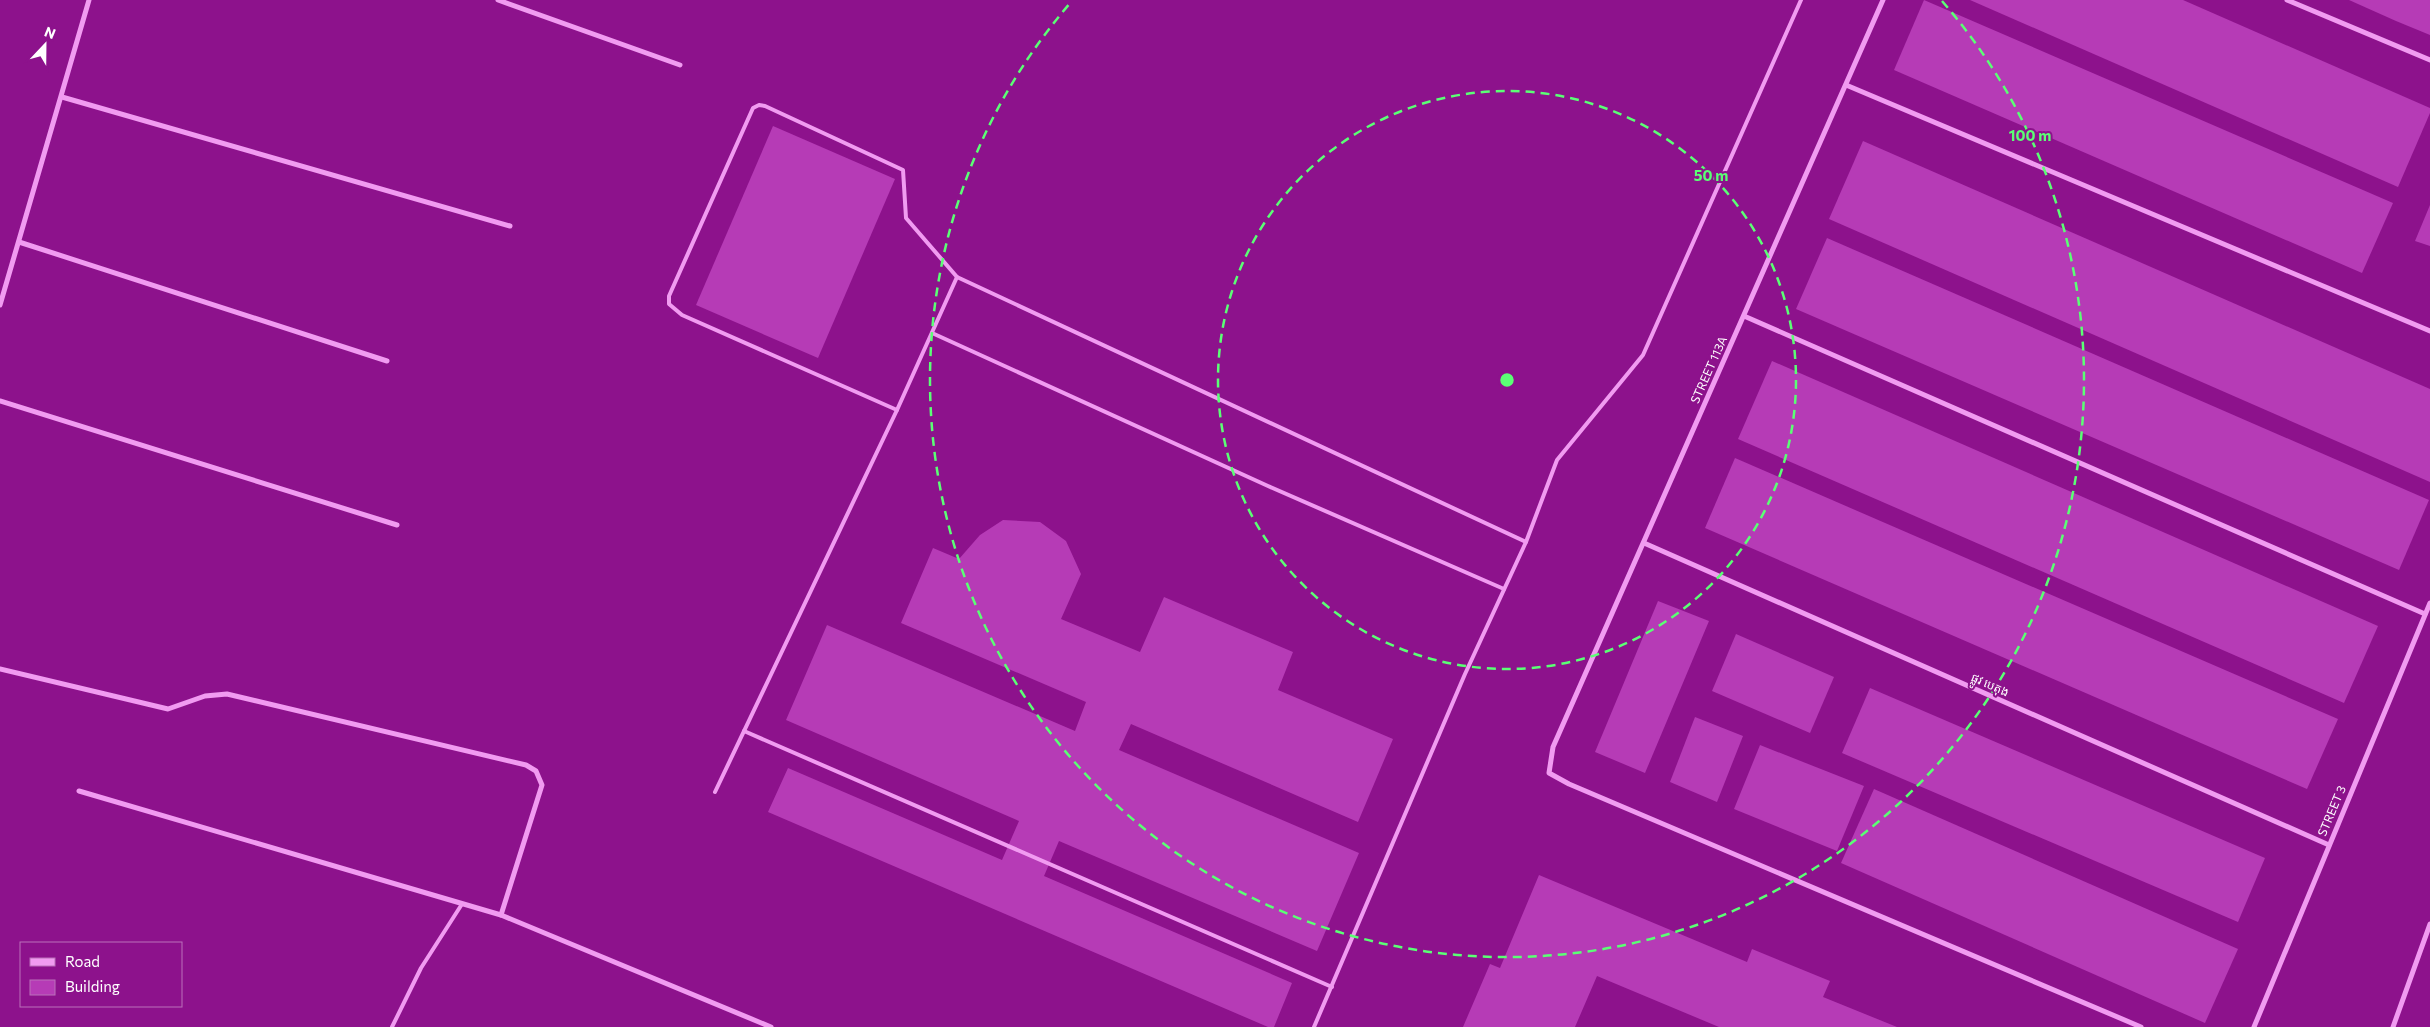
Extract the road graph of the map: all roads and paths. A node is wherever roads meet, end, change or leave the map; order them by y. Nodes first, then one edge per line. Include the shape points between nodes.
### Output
1 (89, 0) edge
2 (498, 0) edge
3 (1801, 0) edge
4 (1883, 0) edge
5 (2287, 0) edge
6 (2430, 60) edge
7 (680, 65) dead end
8 (1846, 85) junction
9 (62, 96) junction
10 (510, 226) dead end
11 (19, 242) junction
12 (957, 277) junction
13 (0, 305) edge
14 (1744, 316) junction
15 (2430, 332) edge
16 (932, 333) junction
17 (387, 361) dead end
18 (0, 401) edge
19 (897, 410) junction
20 (397, 525) dead end
21 (1526, 542) junction
22 (1644, 543) junction
23 (1504, 590) junction
24 (2430, 604) edge
25 (2425, 614) junction
26 (0, 669) edge
27 (744, 731) junction
28 (79, 791) dead end
29 (715, 792) dead end
30 (2329, 845) junction
31 (462, 904) junction
32 (501, 915) junction
33 (2430, 924) edge
34 (1332, 987) junction
35 (392, 1027) edge
36 (771, 1027) edge
37 (1314, 1027) edge
38 (2141, 1027) edge
39 (2254, 1027) edge
40 (2393, 1027) edge

1 - 9 street
2 - 7 street
3 - 21 lane via 1643,355 1557,460
4 - 8 street, STREET 113A
5 - 6 street
8 - 14 street, STREET 113A
8 - 15 street
9 - 10 street
9 - 11 street
11 - 13 street
11 - 17 street
12 - 16 lane
12 - 19 lane via 906,218 903,170 765,106 753,108 669,296 669,304 682,315
12 - 21 lane
14 - 22 street, STREET 113A
14 - 25 street
16 - 19 lane
16 - 23 lane
18 - 20 street
19 - 27 lane
21 - 23 lane
22 - 30 street, ផ្លូវ បេតុង
22 - 38 street, STREET 113A via 1553,747 1549,773
23 - 34 lane
24 - 25 street, STREET 3
25 - 30 street, STREET 3
26 - 32 street via 168,709 205,696 227,694 526,765 536,772 542,785
27 - 29 lane
27 - 34 lane
28 - 31 street
30 - 39 street, STREET 3
31 - 32 street
31 - 35 lane via 421,968
32 - 36 street
33 - 40 street
34 - 37 lane

